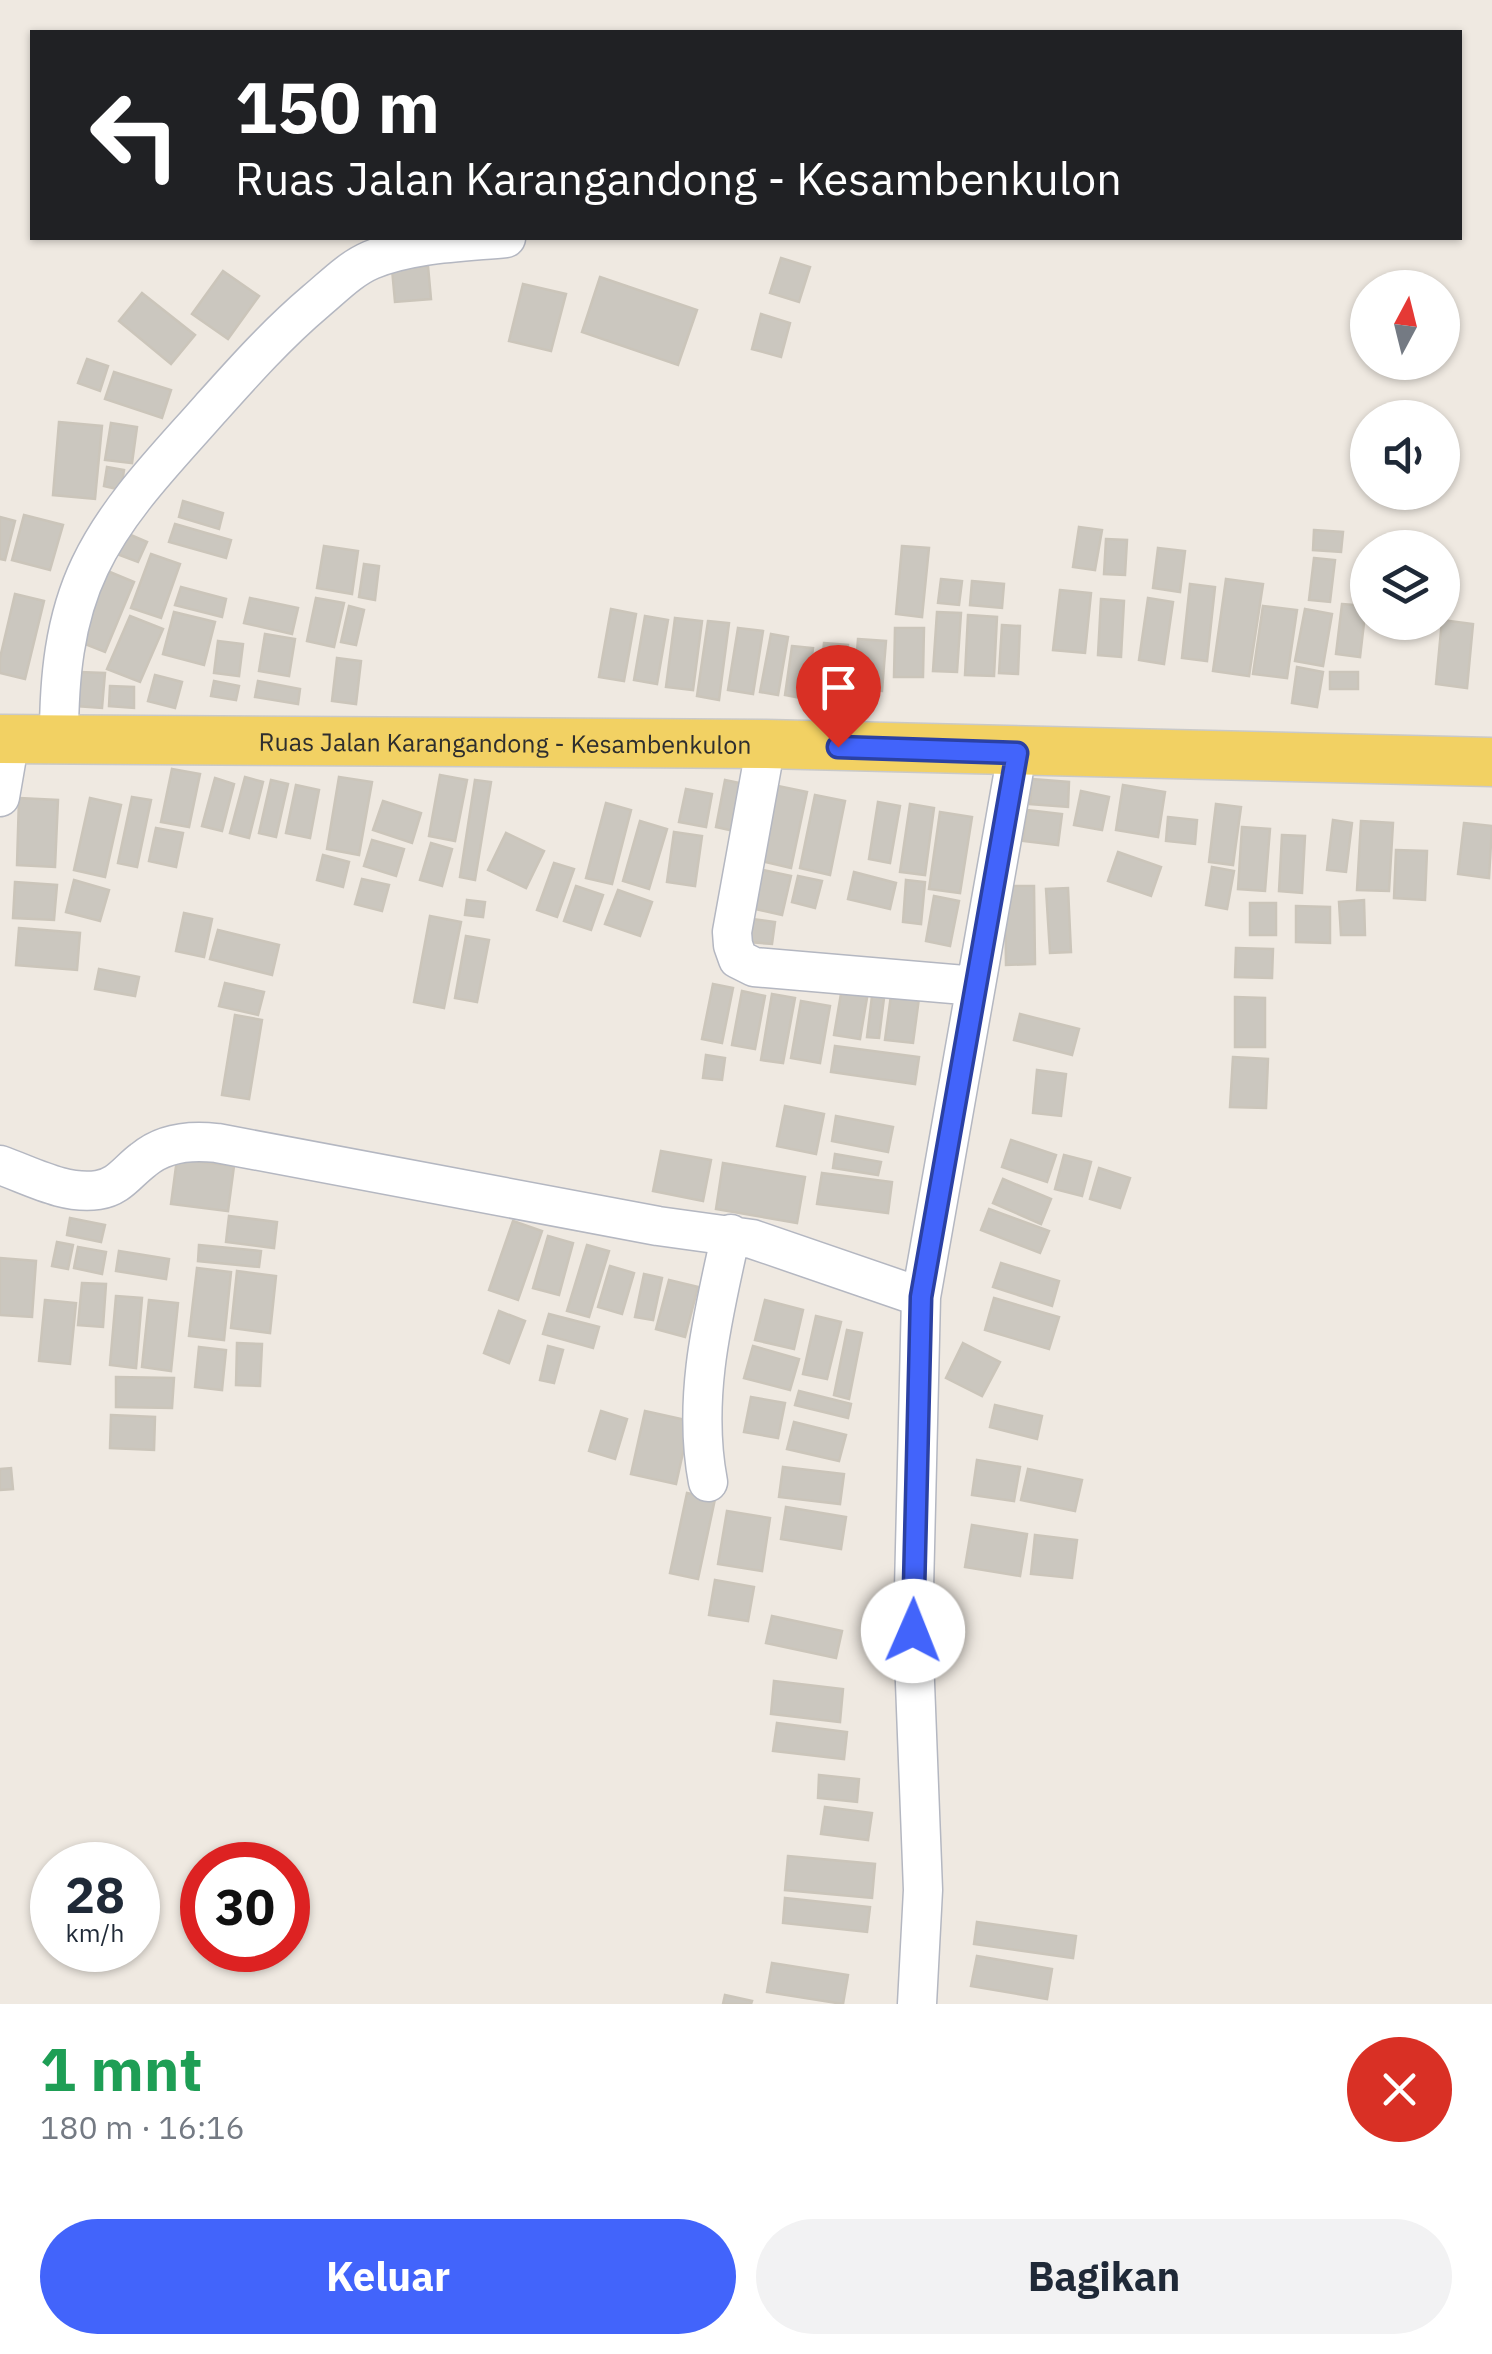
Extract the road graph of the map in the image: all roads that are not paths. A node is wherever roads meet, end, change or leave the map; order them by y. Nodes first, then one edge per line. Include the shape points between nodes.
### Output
1 (490, 240) edge
2 (59, 738) junction
3 (5, 739) edge
4 (766, 744) junction
5 (1017, 753) junction
6 (1492, 762) edge
7 (0, 797) edge
8 (976, 986) junction
9 (0, 1165) edge
10 (731, 1234) junction
11 (921, 1297) junction
12 (708, 1482) dead end
13 (917, 2004) edge

1 - 2 street via 402,251 349,272 271,340 156,470 89,568 60,682
2 - 3 main road, Ruas Jalan Karangandong - Kesambenkulon
2 - 4 main road, Ruas Jalan Karangandong - Kesambenkulon
3 - 7 street
4 - 5 main road, Ruas Jalan Karangandong - Kesambenkulon
4 - 8 street via 732,932 738,959 754,967
5 - 6 main road, Ruas Jalan Karangandong - Kesambenkulon
5 - 8 street
8 - 11 street
9 - 10 street via 66,1189 98,1190 112,1187 160,1149 194,1140
10 - 11 street
10 - 12 street via 704,1368
11 - 13 street via 913,1631 923,1890

